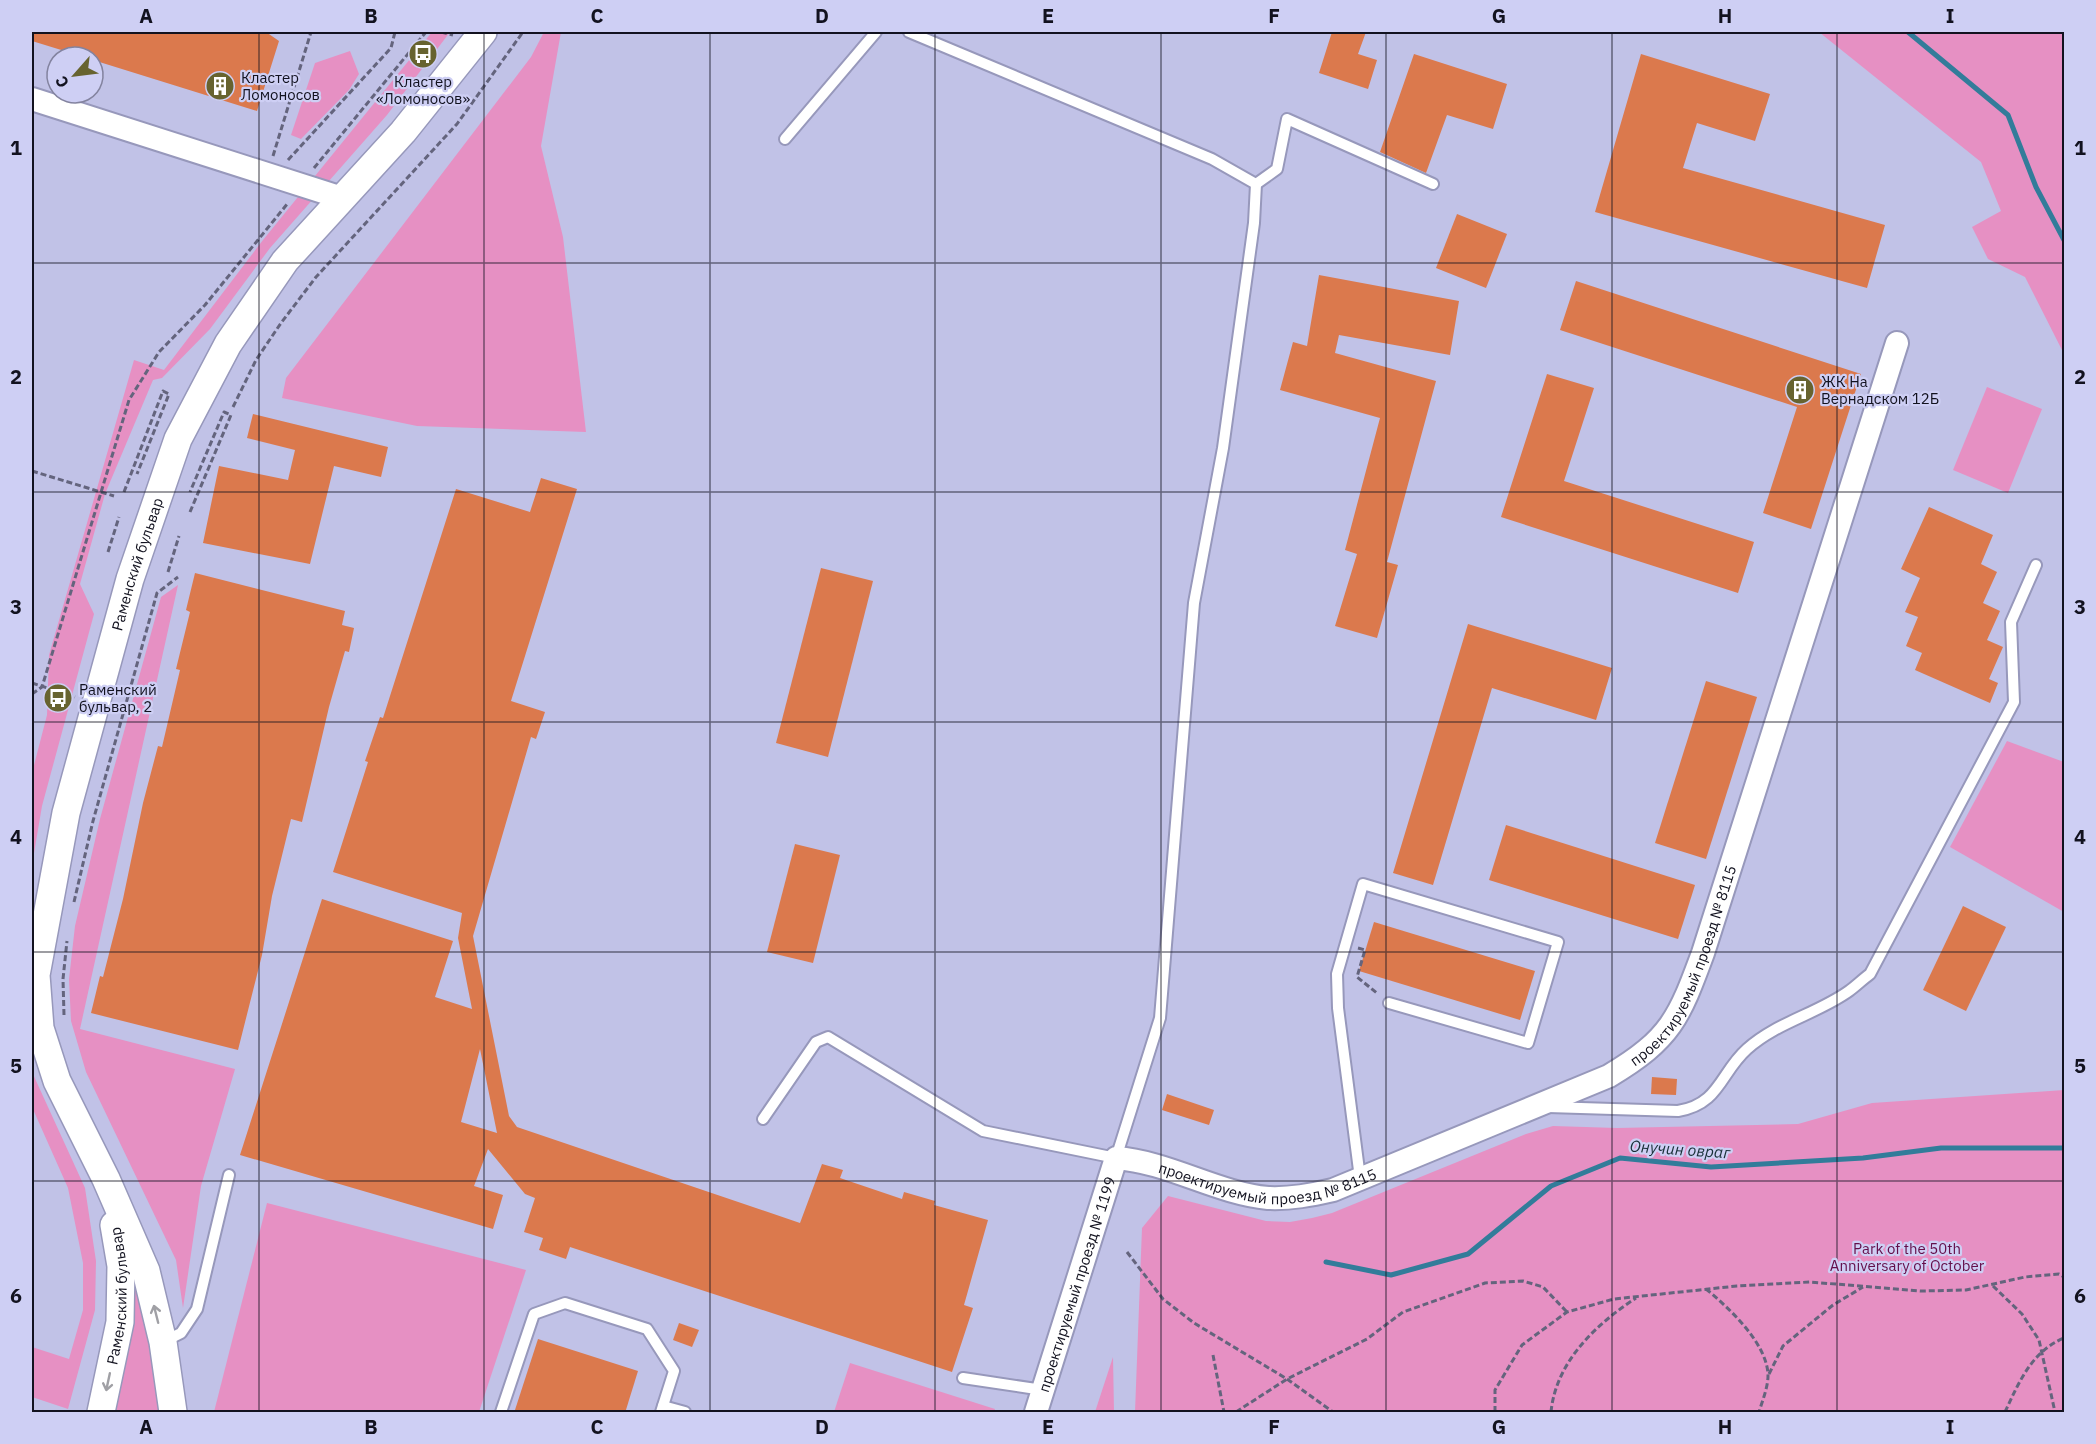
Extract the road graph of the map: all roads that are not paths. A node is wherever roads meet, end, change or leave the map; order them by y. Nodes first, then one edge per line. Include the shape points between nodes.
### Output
1 (876, 32) edge
2 (909, 32) edge
3 (470, 34) edge
4 (32, 99) edge
5 (785, 139) dead end
6 (1256, 184) junction
7 (1433, 184) dead end
8 (342, 198) junction
9 (1897, 343) dead end
10 (2036, 565) dead end
11 (1389, 1003) road end
12 (1533, 1107) junction
13 (763, 1119) dead end
14 (1116, 1158) junction
15 (229, 1175) dead end
16 (1360, 1178) junction
17 (105, 1179) junction
18 (163, 1342) junction
19 (963, 1378) dead end
20 (1043, 1390) junction
21 (662, 1409) edge
22 (101, 1413) edge
23 (173, 1413) edge
24 (501, 1413) edge
25 (685, 1413) edge
26 (1036, 1413) edge

1 - 5 lane
2 - 6 lane via 1212,159
3 - 8 street, Раменский бульвар via 403,132
4 - 8 street
6 - 7 lane via 1277,169 1287,119
6 - 14 lane via 1222,448 1194,603 1160,1018
8 - 17 street, Раменский бульвар via 285,261 228,344 178,439 130,579 66,813 36,975 40,1028 57,1081
9 - 12 street, проектируемый проезд № 8115 via 1684,1004 1663,1036 1637,1059 1609,1076
10 - 12 lane via 2011,622 2014,702 1870,974 1847,993 1749,1047 1732,1064 1711,1096 1695,1108 1678,1111
11 - 16 lane via 1528,1043 1558,942 1363,884 1337,974
12 - 16 street, проектируемый проезд № 8115
13 - 14 lane via 816,1041 828,1037 983,1131
14 - 16 street, проектируемый проезд № 8115 via 1148,1162 1229,1189 1267,1197 1298,1198 1333,1190
14 - 20 street, проектируемый проезд № 1199
15 - 18 lane via 197,1309 181,1333
18 -> 17 street, Раменский бульвар via 146,1271
17 -> 22 street, Раменский бульвар via 122,1266 120,1322
18 - 23 street, Раменский бульвар
19 - 20 lane
20 - 26 street, проектируемый проезд № 1199
21 - 24 lane via 674,1371 647,1329 565,1303 534,1314
21 - 25 lane

